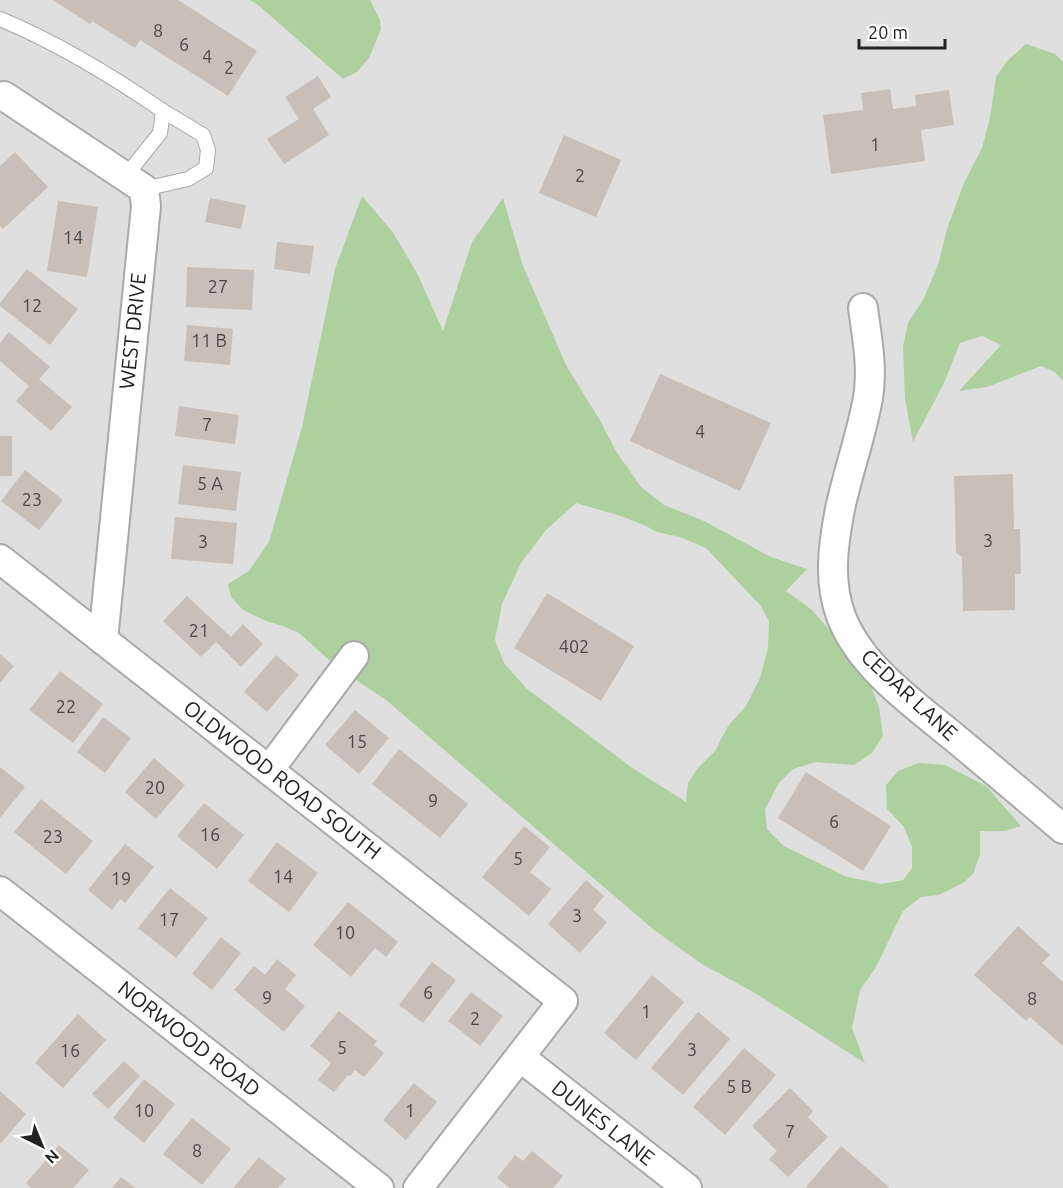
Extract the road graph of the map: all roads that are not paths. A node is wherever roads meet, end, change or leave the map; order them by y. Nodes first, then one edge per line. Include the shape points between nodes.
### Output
1 (0, 19) edge
2 (1, 90) edge
3 (163, 111) junction
4 (135, 183) junction
5 (863, 308) dead end
6 (0, 559) edge
7 (103, 640) junction
8 (354, 656) dead end
9 (269, 770) junction
10 (1063, 829) edge
11 (0, 891) edge
12 (520, 1057) junction
13 (379, 1188) edge
14 (418, 1188) edge
15 (687, 1188) edge

1 - 3 lane via 119,81
2 - 4 street
3 - 4 lane via 160,133
3 - 4 lane via 203,135 208,150 206,168 188,179
4 - 7 street, WEST DRIVE via 146,206
5 - 10 street, CEDAR LANE via 870,352 868,397 832,556 833,586 840,614 849,636 895,688
6 - 7 street, OLDWOOD ROAD SOUTH
7 - 9 street, OLDWOOD ROAD SOUTH
8 - 9 street
9 - 12 street, OLDWOOD ROAD SOUTH via 563,1001
11 - 13 street, NORWOOD ROAD
12 - 14 street
12 - 15 street, DUNES LANE

